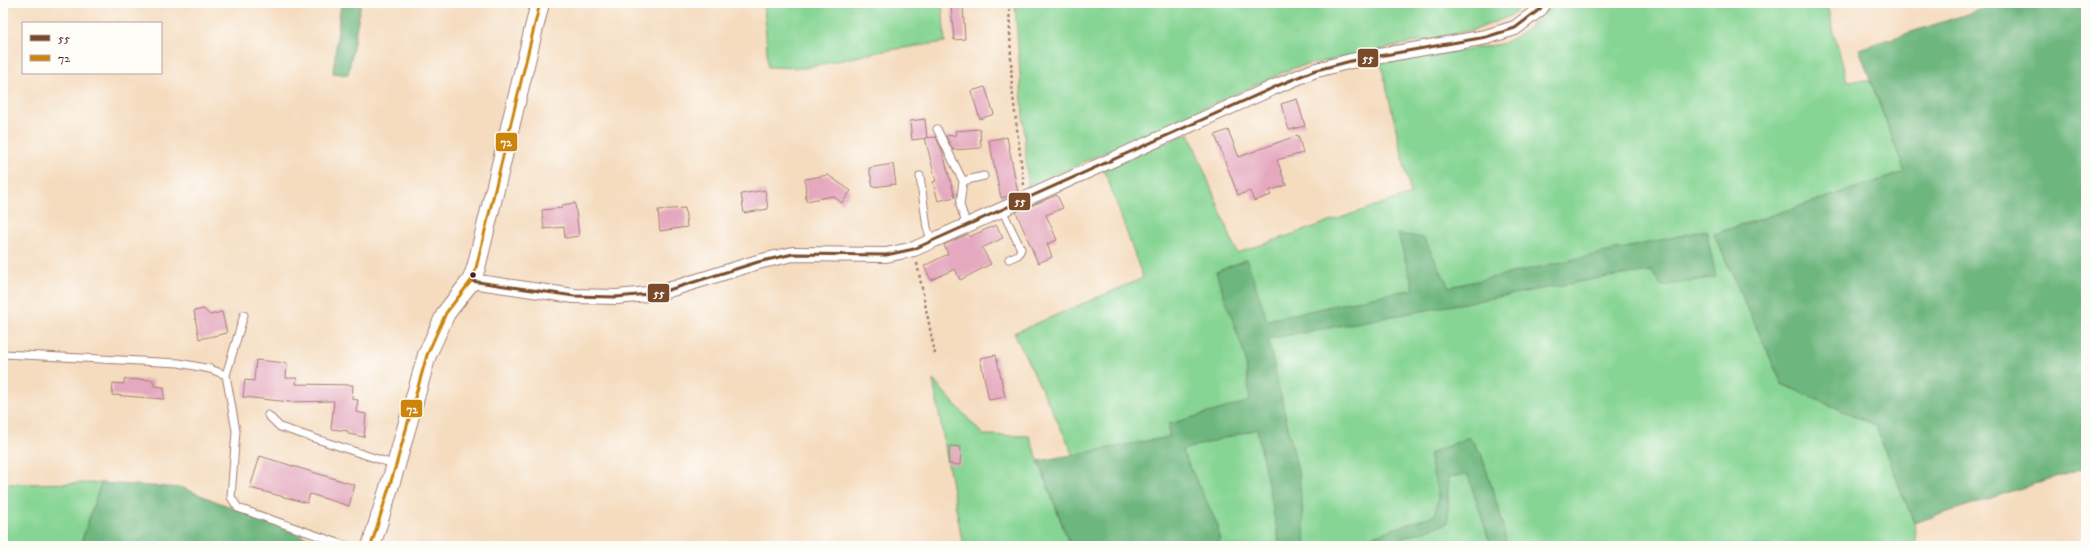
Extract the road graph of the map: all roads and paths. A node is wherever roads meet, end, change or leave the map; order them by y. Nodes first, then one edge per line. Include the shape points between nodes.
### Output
1 (540, 3) edge
2 (1009, 3) edge
3 (1544, 3) edge
4 (937, 129) dead end
5 (920, 176) dead end
6 (984, 176) dead end
7 (963, 181) junction
8 (1026, 199) junction
9 (1002, 210) junction
10 (967, 226) junction
11 (932, 241) junction
12 (914, 248) junction
13 (1009, 259) dead end
14 (471, 281) junction
15 (244, 315) dead end
16 (3, 354) edge
17 (935, 354) dead end
18 (226, 375) junction
19 (268, 415) dead end
20 (396, 465) junction
21 (347, 546) edge
22 (371, 546) edge

1 - 14 street
2 - 8 path via 1012,88
3 - 8 street via 1515,28 1486,38 1351,61 1313,71
4 - 7 lane
5 - 11 lane via 927,228
6 - 7 lane
7 - 10 lane via 960,205
8 - 9 street
9 - 10 street
9 - 13 lane via 1021,249 1018,255
10 - 11 street
11 - 12 street
12 - 14 street via 886,255 792,254 659,293 616,297 574,296
12 - 17 path
14 - 20 street via 446,313 427,355
15 - 18 lane
16 - 18 lane via 179,363
18 - 21 lane via 236,431 230,497 238,508
19 - 20 lane via 280,427
20 - 22 street

